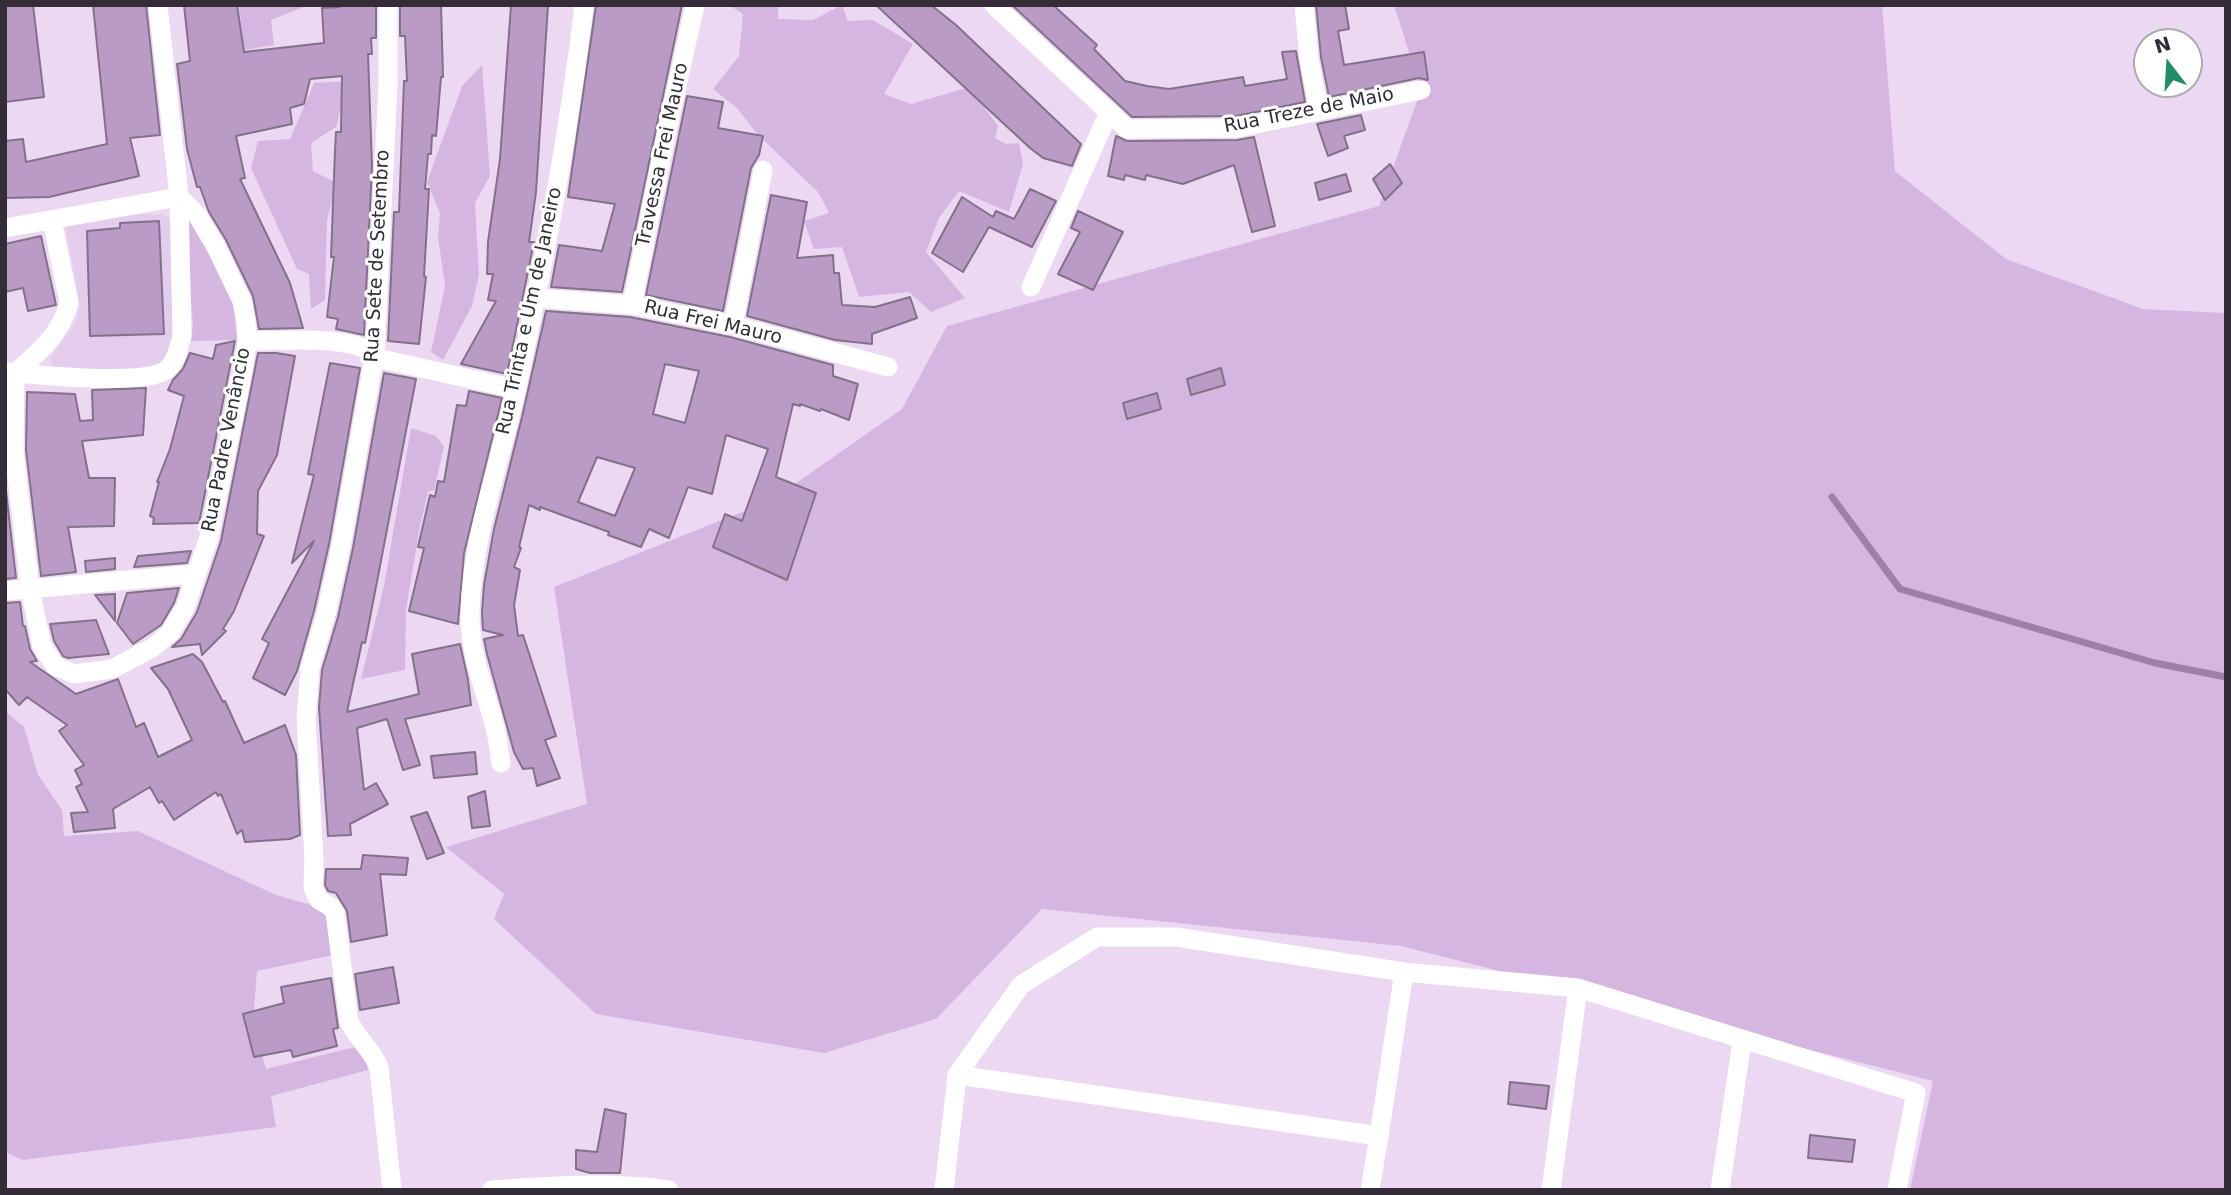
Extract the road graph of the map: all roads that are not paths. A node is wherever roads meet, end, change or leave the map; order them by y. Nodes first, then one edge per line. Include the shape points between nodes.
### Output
1 (158, 5) edge
2 (388, 5) edge
3 (584, 5) edge
4 (695, 5) edge
5 (995, 5) edge
6 (1304, 5) edge
7 (1421, 90) dead end
8 (1319, 111) junction
9 (1109, 112) junction
10 (763, 170) dead end
11 (179, 197) junction
12 (51, 220) junction
13 (5, 228) edge
14 (1031, 287) dead end
15 (536, 298) junction
16 (632, 305) junction
17 (733, 325) junction
18 (247, 341) junction
19 (374, 352) junction
20 (888, 367) dead end
21 (10, 373) edge
22 (516, 389) junction
23 (197, 574) junction
24 (30, 589) junction
25 (5, 591) edge
26 (501, 763) dead end
27 (1404, 972) junction
28 (1578, 988) junction
29 (1742, 1041) junction
30 (957, 1074) junction
31 (1379, 1136) junction
32 (392, 1190) edge
33 (492, 1190) edge
34 (669, 1190) edge
35 (944, 1190) edge
36 (1370, 1190) edge
37 (1551, 1190) edge
38 (1720, 1190) edge
39 (1897, 1190) edge

1 - 11 street
2 - 19 street, Rua Sete de Setembro
3 - 15 street, Rua Trinta e Um de Janeiro via 575,83
4 - 16 street, Travessa Frei Mauro
5 - 9 street, Rua Treze de Maio
6 - 8 street
7 - 8 street, Rua Treze de Maio
8 - 9 street, Rua Treze de Maio via 1237,128 1127,129
9 - 14 street
10 - 17 street
11 - 12 street
11 - 18 street, Rua Padre Venâncio via 197,215 242,301
11 - 21 street via 183,336 177,356 166,370 148,377 50,378
12 - 13 street
12 - 21 street via 69,303 47,345
15 - 16 street, Rua Frei Mauro
15 - 22 street, Rua Trinta e Um de Janeiro
16 - 17 street, Rua Frei Mauro
17 - 20 street, Rua Frei Mauro
18 - 19 street via 348,343
18 - 23 street, Rua Padre Venâncio via 209,537
19 - 22 street via 381,359
19 - 32 street, Rua Sete de Setembro via 341,547 310,668 306,719 313,888 335,913 349,1021 379,1068
21 - 24 street, Rua Padre Venâncio
22 - 26 street, Rua Trinta e Um de Janeiro via 481,528 470,616
23 - 24 street
23 - 24 street, Rua Padre Venâncio via 170,632 130,661 93,673 74,674 55,666 42,646
24 - 25 street
27 - 28 street
27 - 30 street via 1175,937 1097,937 1021,985
27 - 31 street
28 - 29 street
28 - 37 street
29 - 38 street
29 - 39 street via 1916,1093
30 - 31 street
30 - 35 street
31 - 36 street
33 - 34 street via 570,1184

